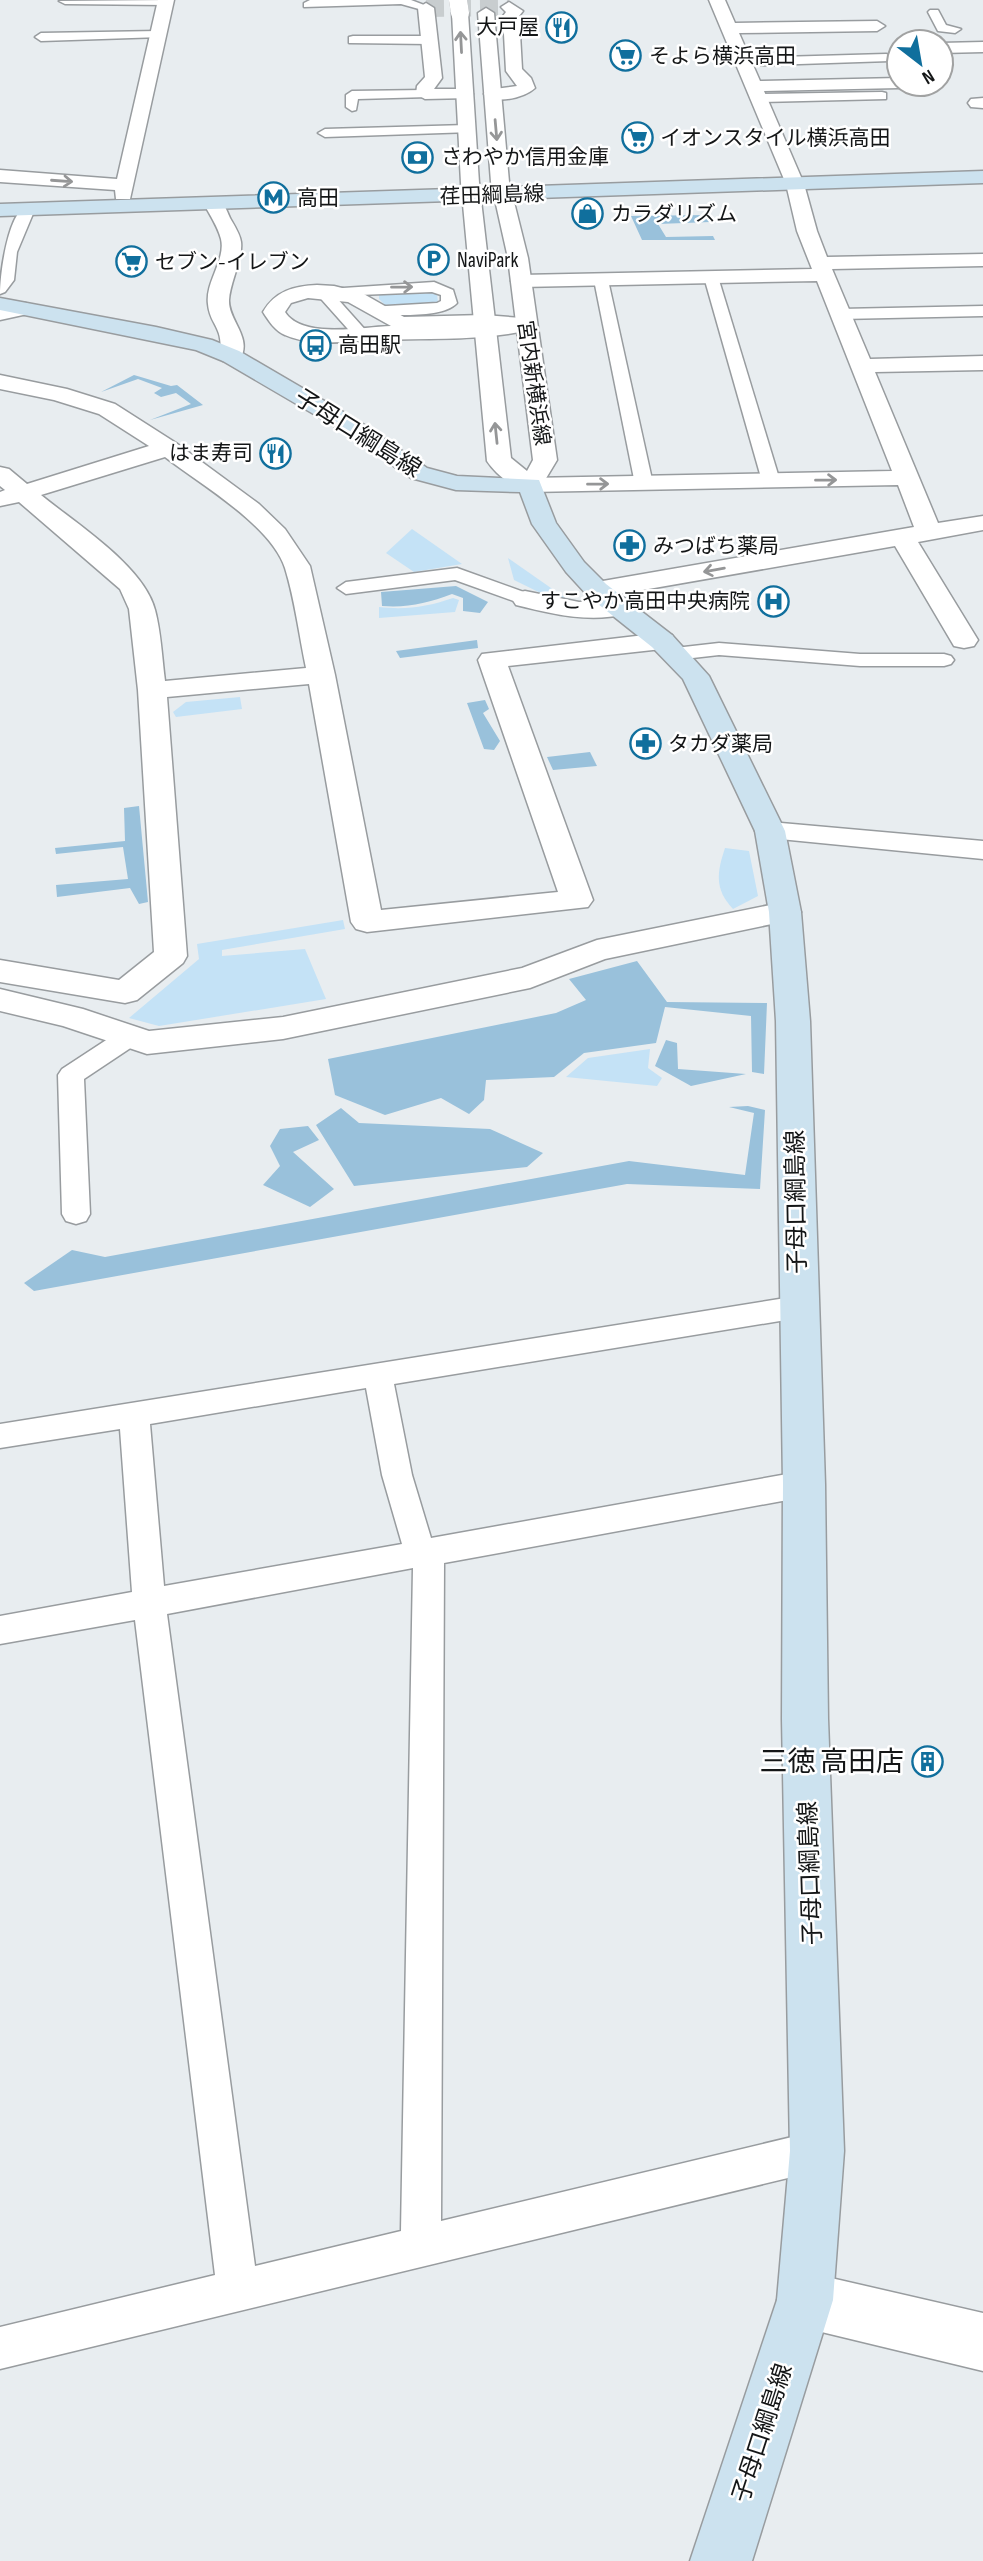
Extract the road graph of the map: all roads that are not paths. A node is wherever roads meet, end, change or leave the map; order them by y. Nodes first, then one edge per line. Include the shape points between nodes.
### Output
1 (717, 0) edge
2 (65, 1) edge
3 (166, 1) edge
4 (308, 5) dead end
5 (484, 6) edge
6 (459, 7) edge
7 (509, 7) dead end
8 (934, 12) dead end
9 (423, 16) joint
10 (877, 26) dead end
11 (942, 28) edge
12 (158, 35) junction
13 (734, 35) junction
14 (41, 37) dead end
15 (353, 40) dead end
16 (430, 40) junction
17 (833, 41) dead end
18 (983, 47) edge
19 (955, 48) edge
20 (885, 58) edge
21 (743, 62) junction
22 (885, 84) edge
23 (756, 92) junction
24 (425, 94) junction
25 (464, 94) junction
26 (493, 94) junction
27 (881, 96) dead end
28 (352, 107) dead end
29 (467, 129) junction
30 (325, 133) dead end
31 (983, 167) edge
32 (0, 176) edge
33 (983, 177) edge
34 (793, 178) junction
35 (501, 188) junction
36 (471, 189) junction
37 (124, 190) junction
38 (0, 198) edge
39 (214, 204) junction
40 (28, 209) junction
41 (0, 210) edge
42 (983, 260) edge
43 (822, 269) junction
44 (711, 277) junction
45 (601, 280) junction
46 (521, 281) junction
47 (0, 289) edge
48 (328, 292) junction
49 (0, 304) edge
50 (25, 309) junction
51 (983, 311) edge
52 (377, 312) junction
53 (0, 314) edge
54 (841, 314) junction
55 (526, 324) junction
56 (484, 326) junction
57 (361, 334) junction
58 (231, 356) junction
59 (983, 363) edge
60 (861, 366) junction
61 (0, 383) edge
62 (168, 448) junction
63 (0, 474) edge
64 (908, 478) junction
65 (771, 481) junction
66 (644, 484) junction
67 (530, 485) junction
68 (11, 496) edge
69 (983, 523) edge
70 (929, 533) junction
71 (902, 537) junction
72 (346, 588) dead end
73 (607, 599) junction
74 (525, 600) joint
75 (964, 639) dead end
76 (668, 648) junction
77 (944, 660) dead end
78 (321, 675) junction
79 (152, 691) junction
80 (770, 831) junction
81 (983, 850) edge
82 (785, 912) junction
83 (0, 971) edge
84 (0, 1000) edge
85 (130, 1037) junction
86 (75, 1214) dead end
87 (798, 1307) junction
88 (378, 1375) junction
89 (134, 1414) junction
90 (0, 1436) edge
91 (804, 1484) junction
92 (420, 1554) junction
93 (149, 1603) junction
94 (0, 1630) edge
95 (817, 2151) junction
96 (421, 2246) junction
97 (238, 2292) junction
98 (805, 2300) junction
99 (983, 2342) edge
100 (0, 2348) edge
101 (721, 2561) edge

1 - 13 street
2 - 3 lane
3 - 12 street
4 - 9 lane via 402,1
5 - 26 street, 宮内新横浜線
25 -> 6 street, 宮内新横浜線
7 - 26 street via 515,11 511,16 514,71 526,88
8 - 11 lane
9 - 16 street
10 - 13 street
12 - 14 lane
12 - 37 street
13 - 17 street
13 - 21 street
15 - 16 lane
16 - 24 street via 434,78
18 - 19 street
20 - 21 lane
21 - 23 street
22 - 23 street
23 - 27 lane
23 - 34 street
24 - 25 street
24 - 28 lane via 352,95
25 - 29 street, 宮内新横浜線
26 -> 35 street, 宮内新横浜線
29 - 30 lane
29 - 36 street, 宮内新横浜線
31 - 34 main road, 荏田綱島線
32 -> 37 street
33 - 34 main road, 荏田綱島線
34 - 35 main road, 荏田綱島線
34 - 43 street
35 - 36 main road, 荏田綱島線
35 - 46 street, 宮内新横浜線
36 - 37 main road, 荏田綱島線
36 - 39 main road, 荏田綱島線
36 - 56 street, 宮内新横浜線
37 - 38 main road, 荏田綱島線
39 - 40 main road, 荏田綱島線
39 - 58 street via 231,240 218,304 233,338
40 - 41 main road, 荏田綱島線
40 - 47 lane via 10,252 7,280
42 - 43 street
43 - 44 street
43 - 54 street
44 - 45 street
44 - 65 lane
45 - 46 street
45 - 66 lane
46 - 55 street, 宮内新横浜線
48 - 52 street via 355,297
48 -> 52 lane via 434,287 448,293 449,303 440,308
48 - 57 lane
48 - 57 street via 286,297 274,312 293,332
49 - 50 main road, 子母口綱島線
50 - 53 street
50 - 58 main road, 子母口綱島線 via 188,341
51 - 54 lane
52 - 56 street via 402,323
52 - 57 street
54 - 60 street
55 - 56 street
55 - 67 street, 宮内新横浜線 via 545,460
56 - 57 street
67 -> 56 street, 宮内新横浜線 via 499,461
58 - 67 main road, 子母口綱島線 via 349,425 419,473 456,483
59 - 60 street
60 - 64 street
61 - 62 street via 107,409
62 - 68 street
62 - 78 street via 276,534 297,566
63 - 68 street
65 -> 64 street
64 - 70 street
65 - 66 street
67 -> 66 street
67 - 73 main road, 子母口綱島線 via 556,544
68 - 79 street via 108,563 132,586 142,609
69 - 70 street
70 - 71 street
71 -> 73 street
71 - 75 street
72 - 74 lane via 457,574
73 - 74 street via 579,610
73 - 76 main road, 子母口綱島線
76 - 77 lane via 860,660
76 - 78 street via 492,660 577,900 367,922
76 - 80 main road, 子母口綱島線 via 695,676
78 - 79 street
79 - 83 street via 171,956 125,992
80 - 81 street
80 - 82 main road, 子母口綱島線
82 - 85 street via 597,950 530,977 283,1028 147,1043
82 - 87 main road, 子母口綱島線 via 793,1021
84 - 85 street
85 - 86 lane via 71,1075
87 - 88 lane
87 - 91 main road, 子母口綱島線
88 - 89 lane
88 - 92 lane
89 - 90 lane
89 - 93 lane
91 - 92 lane
91 - 95 main road, 子母口綱島線 via 805,1719
92 - 93 lane
92 - 96 lane via 429,1564
93 - 94 lane
93 - 97 lane
95 - 96 lane
95 - 98 main road, 子母口綱島線
96 - 97 lane
97 - 100 lane
98 - 99 street
98 - 101 main road, 子母口綱島線

